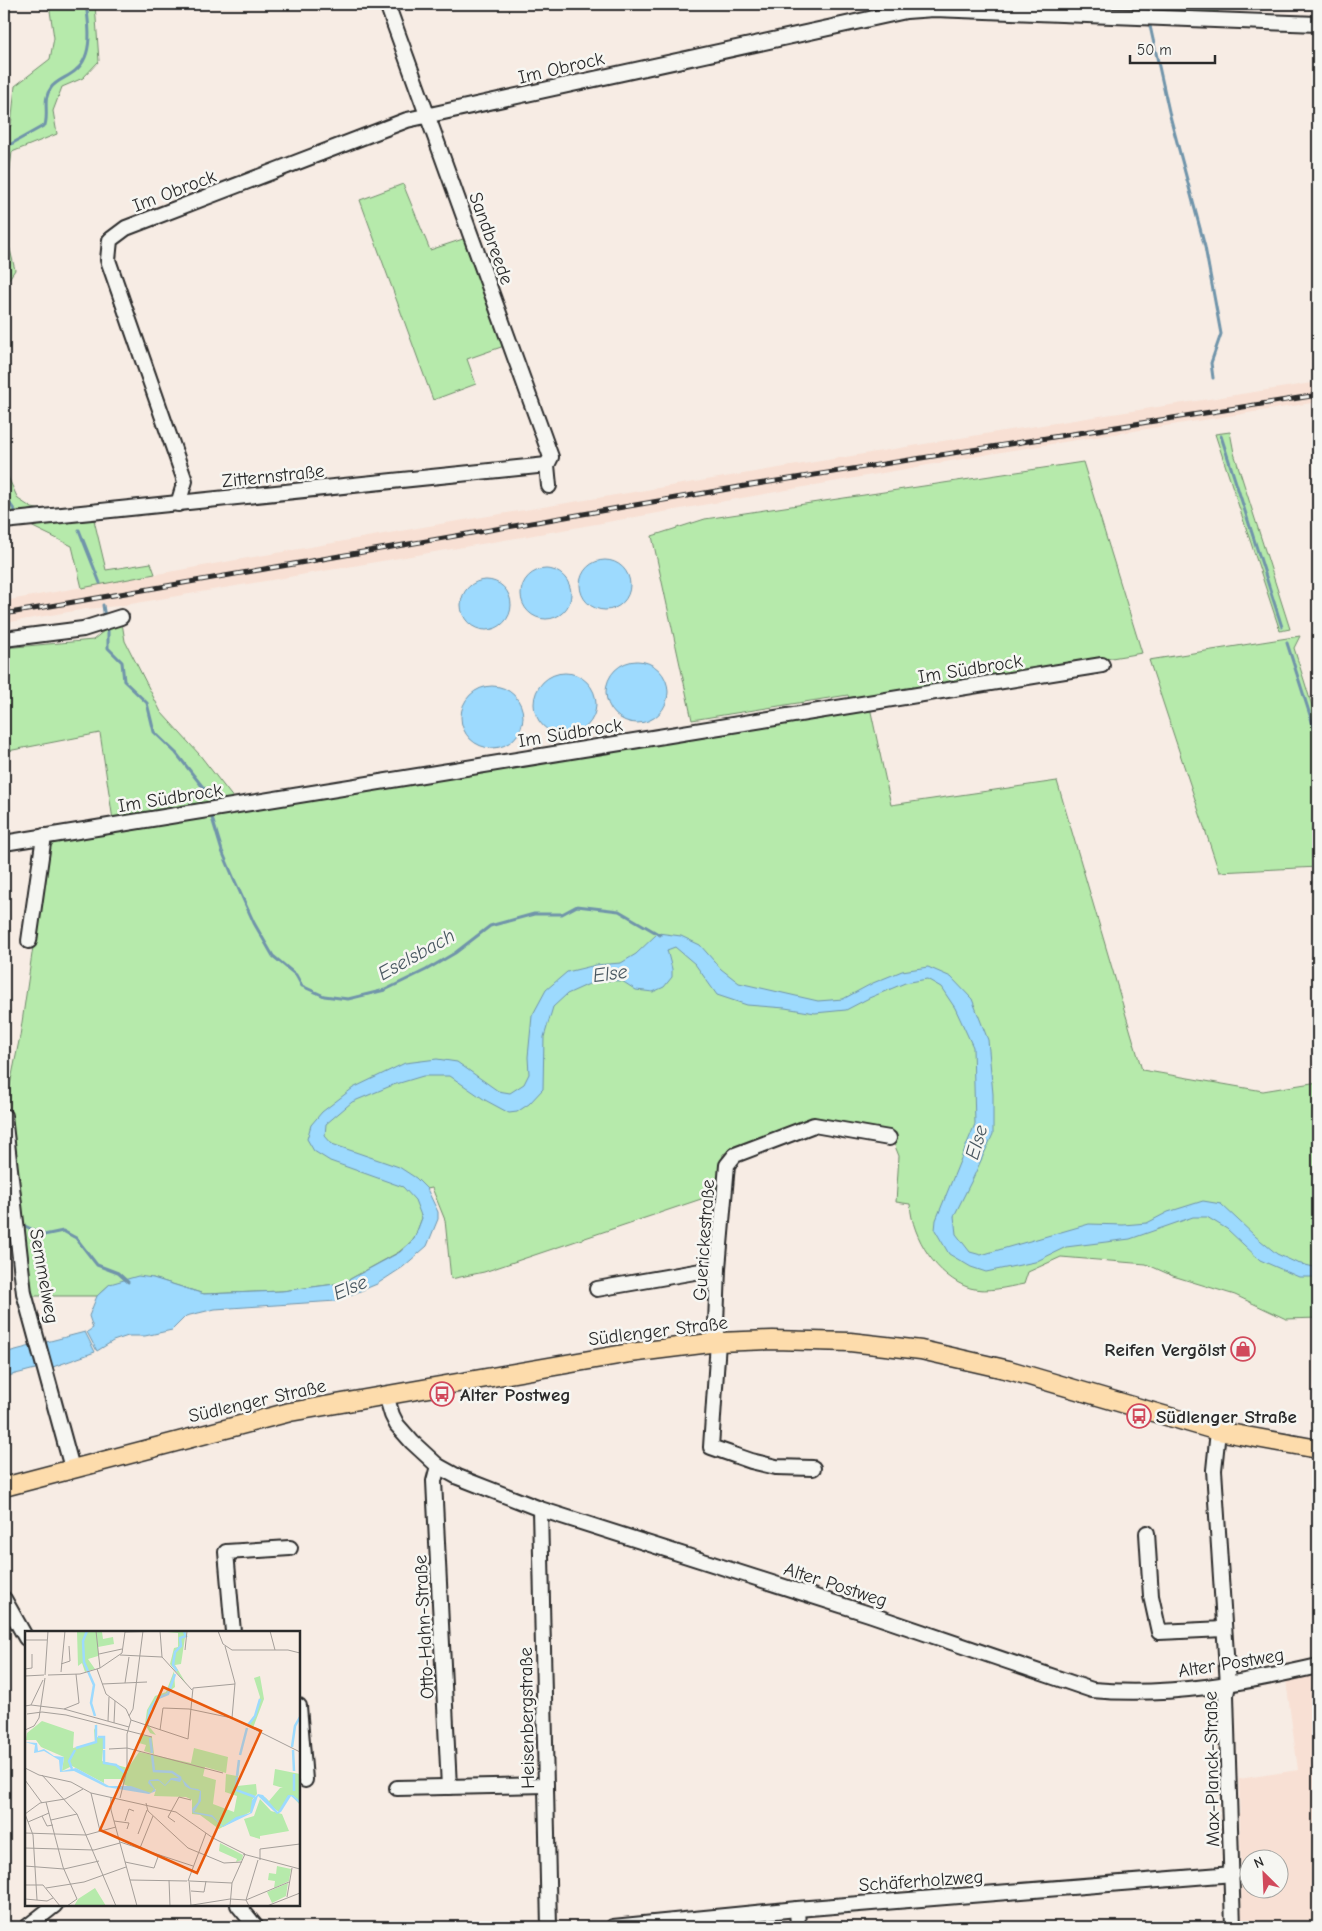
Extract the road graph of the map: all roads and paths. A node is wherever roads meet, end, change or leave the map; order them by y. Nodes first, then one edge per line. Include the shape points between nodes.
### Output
1 (387, 4) edge
2 (933, 6) edge
3 (1318, 24) edge
4 (428, 116) junction
5 (547, 465) junction
6 (548, 486) dead end
7 (178, 504) junction
8 (4, 521) edge
9 (121, 617) dead end
10 (4, 639) edge
11 (1102, 665) dead end
12 (44, 836) junction
13 (4, 843) edge
14 (28, 941) dead end
15 (4, 1116) edge
16 (889, 1138) dead end
17 (718, 1268) junction
18 (597, 1289) dead end
19 (718, 1342) junction
20 (386, 1395) junction
21 (1218, 1431) junction
22 (1318, 1449) edge
23 (438, 1466) junction
24 (72, 1468) junction
25 (814, 1468) dead end
26 (4, 1487) edge
27 (540, 1509) junction
28 (1148, 1533) dead end
29 (290, 1548) dead end
30 (4, 1598) edge
31 (1224, 1629) junction
32 (232, 1631) edge
33 (25, 1636) edge
34 (1318, 1666) edge
35 (1228, 1685) junction
36 (300, 1718) edge
37 (305, 1780) dead end
38 (546, 1785) junction
39 (450, 1787) junction
40 (397, 1788) dead end
41 (1232, 1874) junction
42 (54, 1906) edge
43 (239, 1906) edge
44 (797, 1909) junction
45 (27, 1927) edge
46 (256, 1927) edge
47 (549, 1927) edge
48 (613, 1927) edge
49 (798, 1927) edge
50 (1233, 1927) edge

1 - 4 street, Sandbreede
2 - 3 street, Im Obrock
2 - 4 street, Im Obrock
4 - 5 street, Sandbreede via 551,457
4 - 7 street, Im Obrock via 407,120 126,228 110,240 108,260 185,481
5 - 6 street, Sandbreede
5 - 7 street, Zitternstraße
7 - 8 street, Zitternstraße
9 - 10 street via 83,629
11 - 12 street, Im Südbrock
12 - 13 street, Im Südbrock
12 - 14 street
15 - 24 street, Semmelweg via 24,1293
16 - 17 street, Guerickestraße via 814,1125 735,1155 727,1164
17 - 18 street
17 - 19 street, Guerickestraße
19 - 20 main road, Südlenger Straße via 630,1353
19 - 21 main road, Südlenger Straße via 850,1342 921,1350 1009,1370
19 - 25 street, Guerickestraße via 710,1447 776,1467
20 - 23 street, Alter Postweg via 397,1425
20 - 24 main road, Südlenger Straße via 290,1412
21 - 22 main road, Südlenger Straße
21 - 31 street, Max-Planck-Straße via 1214,1470
23 - 27 street, Alter Postweg
23 - 39 street, Otto-Hahn-Straße via 434,1481
24 - 26 main road, Südlenger Straße
27 - 35 street, Alter Postweg via 870,1614 1092,1690 1118,1693
27 - 38 street, Heisenbergstraße
28 - 31 street via 1151,1596 1159,1632
29 - 32 street via 226,1552
30 - 33 street
31 - 35 street, Max-Planck-Straße
34 - 35 street, Alter Postweg
35 - 41 street, Max-Planck-Straße
36 - 37 street
38 - 39 street
38 - 47 street, Heisenbergstraße
39 - 40 street
41 - 44 street, Schäferholzweg
41 - 50 street, Max-Planck-Straße
42 - 45 street
43 - 46 street
44 - 48 street, Schäferholzweg
44 - 49 street

